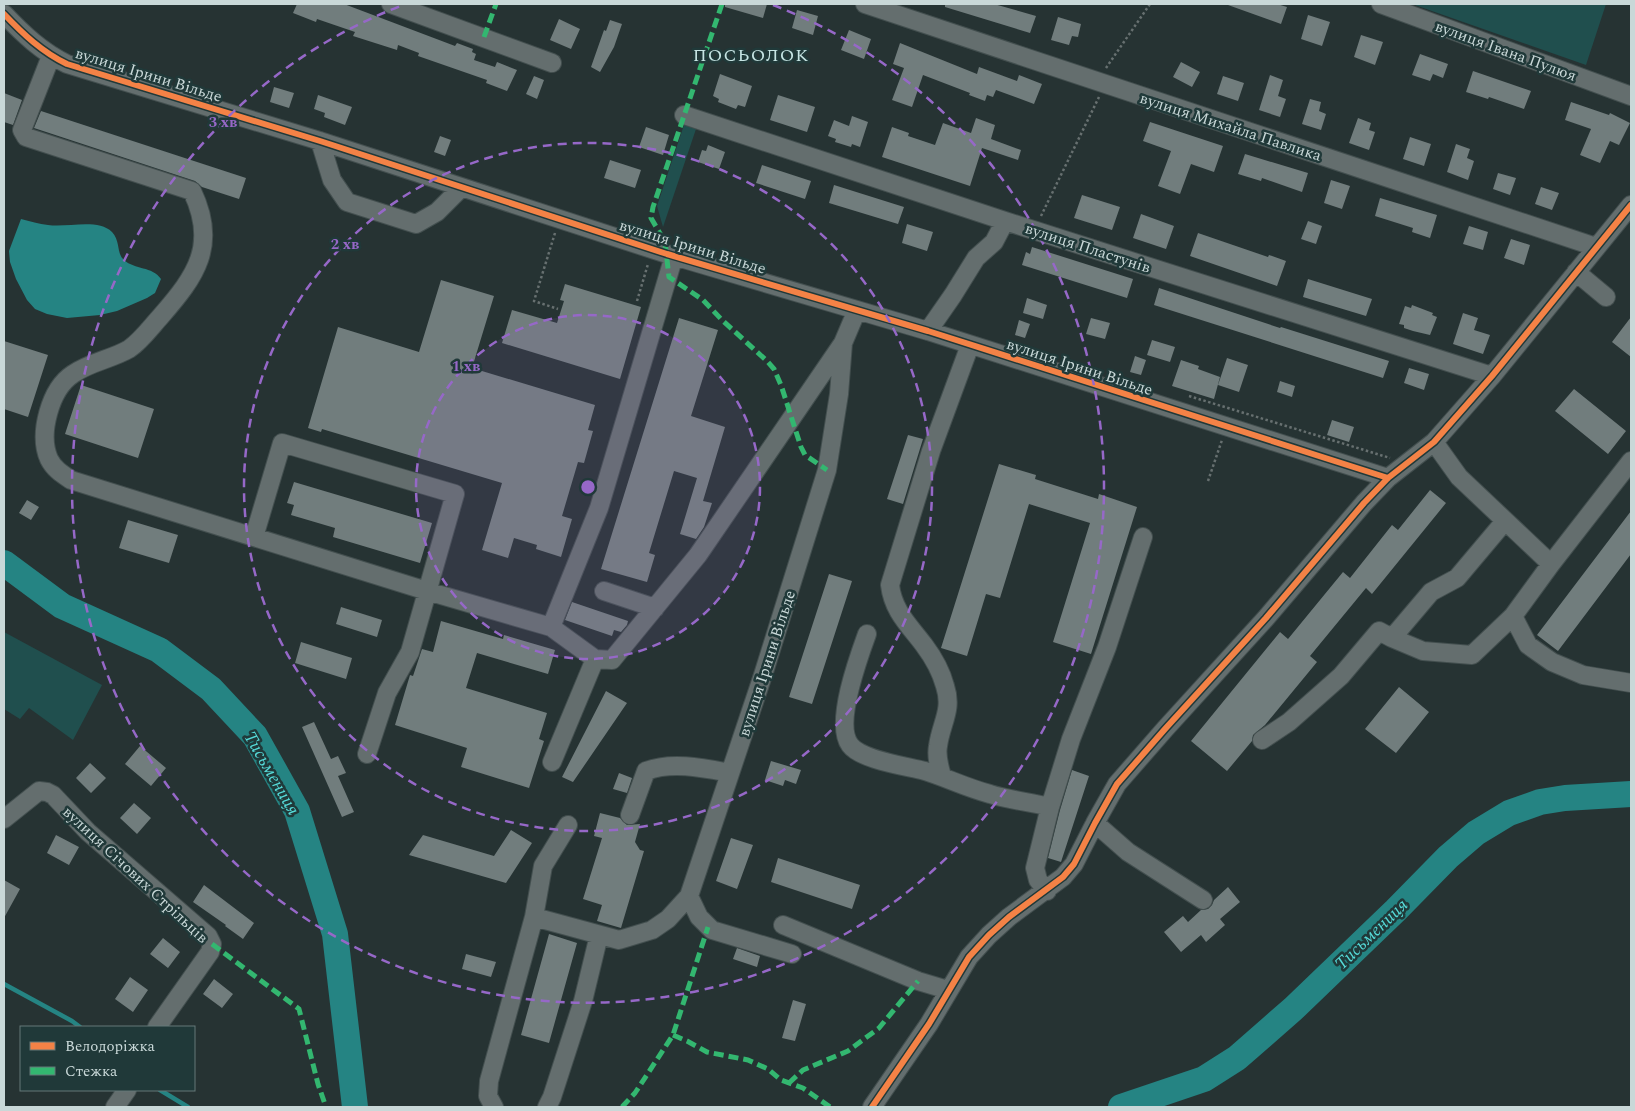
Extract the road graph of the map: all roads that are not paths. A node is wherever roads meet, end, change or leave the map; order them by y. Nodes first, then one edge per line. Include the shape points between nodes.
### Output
1 (391, 4) edge
2 (865, 4) edge
3 (1381, 4) edge
4 (4, 14) edge
5 (51, 56) junction
6 (552, 63) dead end
7 (1631, 96) edge
8 (684, 115) dead end
9 (320, 141) junction
10 (460, 188) junction
11 (1631, 205) edge
12 (1005, 221) junction
13 (1596, 247) junction
14 (674, 256) junction
15 (1576, 272) junction
16 (1606, 297) dead end
17 (857, 310) junction
18 (928, 331) junction
19 (843, 343) junction
20 (970, 345) junction
21 (1492, 376) junction
22 (1434, 442) junction
23 (1631, 460) edge
24 (1388, 478) junction
25 (1505, 520) junction
26 (254, 537) junction
27 (1143, 537) dead end
28 (1551, 564) junction
29 (604, 591) dead end
30 (428, 592) junction
31 (655, 608) junction
32 (1513, 616) junction
33 (551, 627) junction
34 (867, 634) dead end
35 (1392, 638) junction
36 (595, 659) junction
37 (1631, 683) edge
38 (1262, 740) dead end
39 (367, 754) dead end
40 (552, 762) dead end
41 (730, 773) junction
42 (942, 776) junction
43 (1050, 807) junction
44 (630, 815) dead end
45 (4, 819) edge
46 (1094, 823) junction
47 (568, 825) dead end
48 (1047, 891) junction
49 (688, 896) junction
50 (1202, 900) dead end
51 (534, 917) junction
52 (783, 924) dead end
53 (598, 935) junction
54 (792, 954) dead end
55 (948, 990) junction
56 (158, 1026) edge
57 (126, 1091) edge
58 (115, 1107) edge
59 (494, 1107) edge
60 (547, 1107) edge
61 (872, 1107) edge

1 - 6 street
2 - 13 street, вулиця Михайла Павлика
3 - 7 street, вулиця Івана Пулюя
4 - 5 street, вулиця Ірини Вільде
5 - 9 street, вулиця Ірини Вільде via 98,74
5 - 26 street via 22,130 26,137 192,192 203,224 203,246 199,263 188,283 142,337 124,351 73,374 53,398 46,417 46,448 50,460 58,472 71,480
8 - 12 street, вулиця Пластунів
9 - 10 street, вулиця Ірини Вільде
9 - 10 street via 332,180 346,202 416,224 438,212
10 - 14 street, вулиця Ірини Вільде
11 - 13 street
12 - 18 street via 994,242 976,258
12 - 21 street, вулиця Пластунів
13 - 15 street
14 - 17 street, вулиця Ірини Вільде
14 - 33 street via 599,508
15 - 16 street
15 - 21 street
17 - 18 street, вулиця Ірини Вільде
17 - 19 street, вулиця Ірини Вільде
18 - 20 street, вулиця Ірини Вільде
19 - 31 street via 698,555
19 - 41 street, вулиця Ірини Вільде via 827,470
20 - 24 street, вулиця Ірини Вільде
20 - 42 street via 934,443 890,586 899,614 932,656 948,693 948,711 938,746
21 - 22 street
22 - 24 street
22 - 25 street via 1459,477
23 - 28 street
24 - 46 street via 1117,784
25 - 28 street
25 - 35 street via 1457,578 1431,592
26 - 30 street
26 - 30 street via 282,443 456,494
27 - 43 street
28 - 32 street
29 - 31 street
30 - 33 street
30 - 39 street via 410,652 387,693
31 - 36 street via 612,660
32 - 35 street via 1472,655 1423,650
32 - 37 street via 1528,645 1552,662 1583,675
33 - 36 street
34 - 42 street via 852,679 846,712 845,734 850,745 873,758
35 - 38 street via 1379,631 1341,676 1289,722
36 - 40 street
41 - 44 street via 673,766 652,768 646,771
41 - 49 street, вулиця Ірини Вільде
42 - 43 street via 990,794
43 - 48 street via 1035,868 1038,880
45 - 56 street, вулиця Січових Стрільців via 39,791 53,795 88,832 208,936 212,944 210,952
46 - 48 street via 1074,864
46 - 50 street via 1128,852
47 - 51 street via 543,866
48 - 55 street via 989,935 969,957
49 - 53 street via 668,919 652,930 619,940
49 - 54 street via 699,917 712,930
51 - 53 street
51 - 59 street via 488,1081 488,1096
52 - 55 street via 918,981
53 - 60 street via 584,1001
55 - 61 street via 929,1024
57 - 58 street

